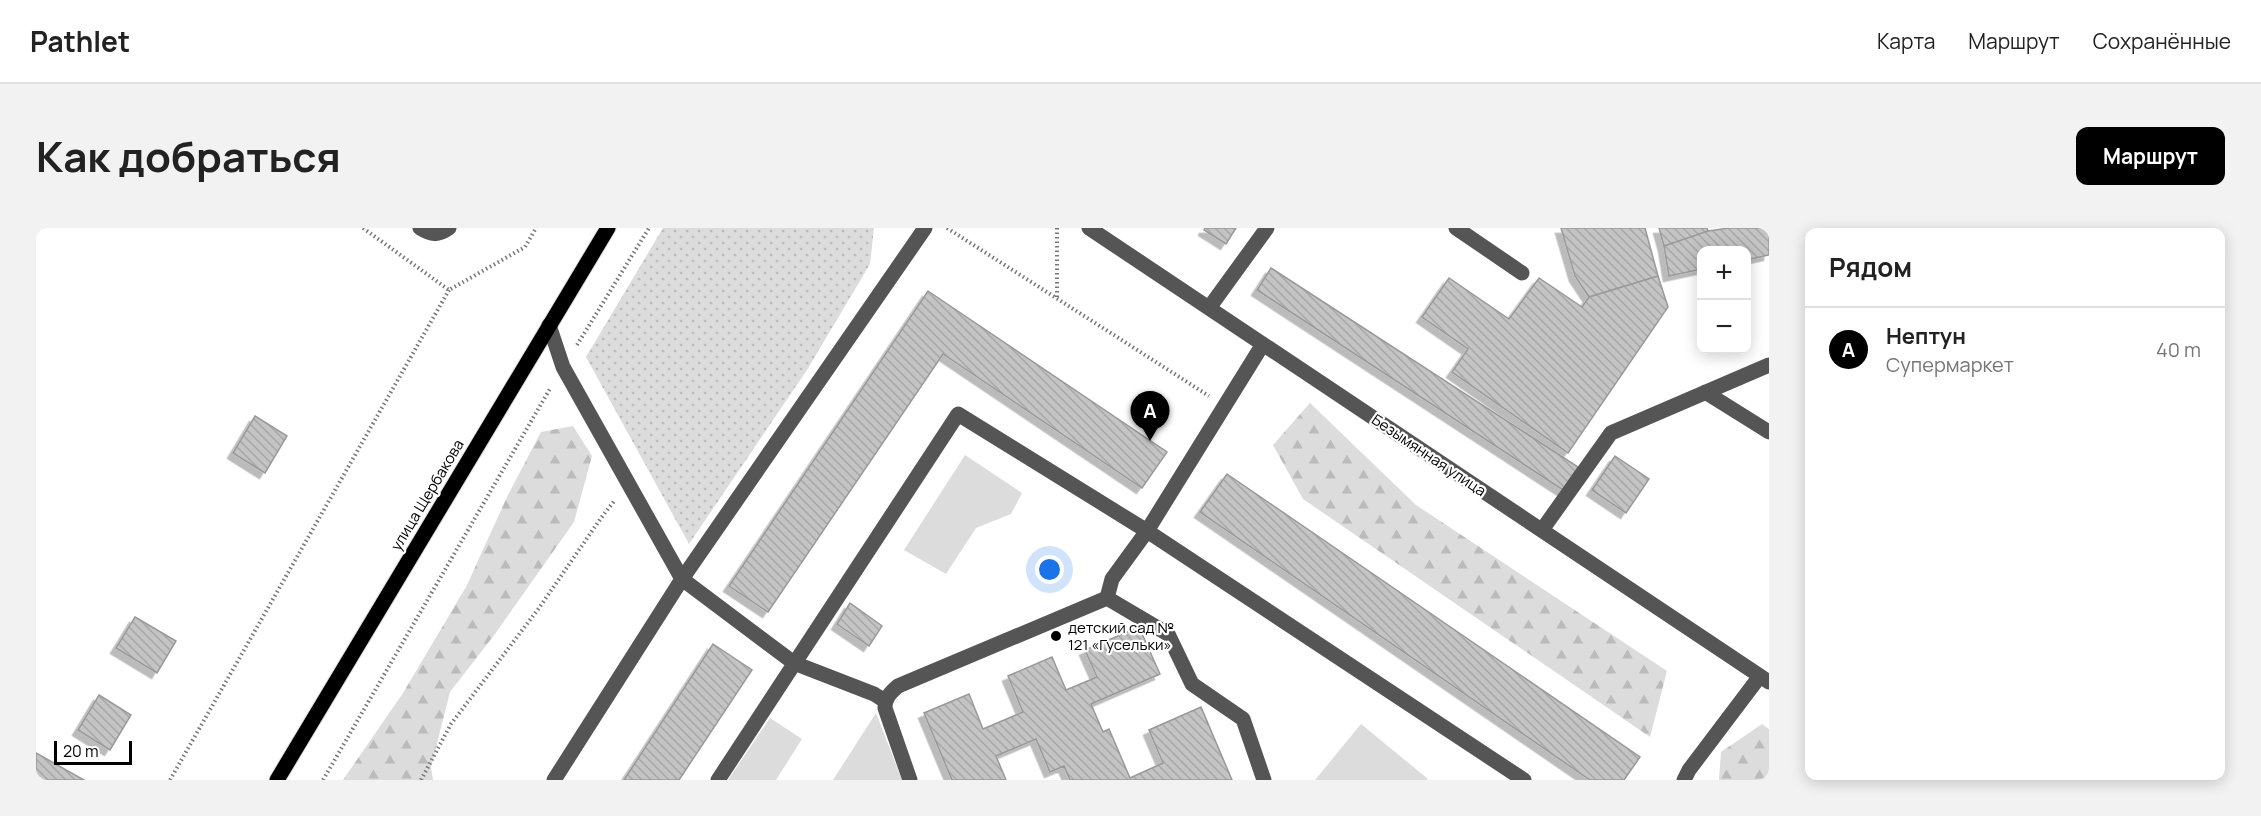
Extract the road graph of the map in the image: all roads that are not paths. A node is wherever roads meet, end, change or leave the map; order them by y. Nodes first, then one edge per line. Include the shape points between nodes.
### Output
1 (420, 228) edge
2 (449, 228) edge
3 (608, 228) edge
4 (925, 228) edge
5 (1089, 228) edge
6 (1267, 228) edge
7 (1456, 228) edge
8 (1522, 273) dead end
9 (1209, 308) junction
10 (549, 325) junction
11 (1263, 344) junction
12 (1769, 365) edge
13 (1705, 392) junction
14 (1769, 432) edge
15 (1147, 531) junction
16 (1542, 531) junction
17 (682, 579) junction
18 (1107, 598) junction
19 (794, 663) junction
20 (1764, 679) edge
21 (885, 701) junction
22 (277, 780) edge
23 (554, 780) edge
24 (718, 780) edge
25 (910, 780) edge
26 (1264, 780) edge
27 (1524, 780) edge
28 (1684, 780) edge

1 - 2 street via 430,234
3 - 10 main road, улица Щербакова
4 - 17 street
5 - 9 street, Безымянная улица
6 - 9 street
7 - 8 street
9 - 11 street, Безымянная улица
10 - 17 street via 563,367
10 - 22 main road, улица Щербакова
11 - 15 street
11 - 16 street, Безымянная улица
12 - 13 street
13 - 14 street
13 - 16 street via 1611,433
15 - 18 street via 1112,579
15 - 19 street via 958,414
15 - 27 street
16 - 20 street, Безымянная улица
17 - 19 street
17 - 23 street
18 - 21 street via 898,686
18 - 26 street via 1168,634 1192,684 1243,719
19 - 21 street
19 - 24 street
20 - 28 street
21 - 25 street

